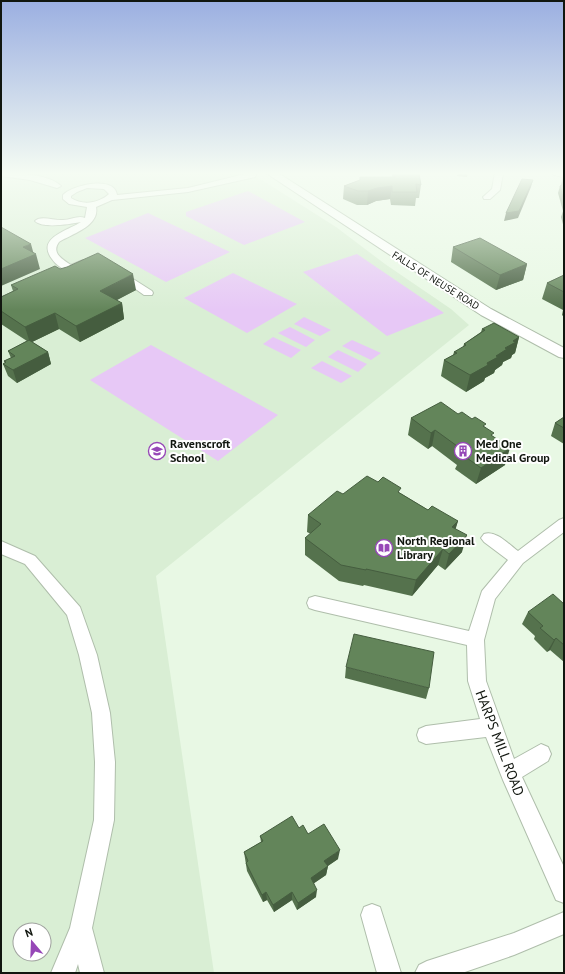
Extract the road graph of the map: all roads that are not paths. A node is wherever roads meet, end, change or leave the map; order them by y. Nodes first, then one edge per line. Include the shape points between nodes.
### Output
1 (81, 218) edge
2 (89, 218) edge
3 (341, 218) edge
4 (39, 221) dead end
5 (95, 262) edge
6 (114, 270) edge
7 (148, 293) dead end
8 (564, 354) edge
9 (564, 524) edge
10 (489, 538) dead end
11 (1, 547) edge
12 (518, 559) junction
13 (316, 603) dead end
14 (475, 640) junction
15 (492, 727) junction
16 (426, 735) dead end
17 (541, 754) dead end
18 (510, 773) junction
19 (564, 892) edge
20 (372, 915) dead end
21 (564, 923) edge
22 (81, 928) junction
23 (63, 973) edge
24 (92, 973) edge
25 (389, 973) edge
26 (428, 973) edge

1 - 4 street via 64,223
2 - 5 street via 85,224 61,235 52,246 52,251 55,258 70,269 89,260
3 - 8 main road, FALLS OF NEUSE ROAD via 486,312
6 - 7 street
9 - 12 street, HARPS MILL ROAD
10 - 12 street
11 - 22 street via 30,560 74,612 88,655 101,713 105,762 104,820
12 - 14 street, HARPS MILL ROAD via 488,596
13 - 14 street
14 - 15 street, HARPS MILL ROAD via 477,681
15 - 16 street
15 - 18 street, HARPS MILL ROAD
17 - 18 street
18 - 19 street, HARPS MILL ROAD
20 - 25 street
21 - 26 street via 514,944
22 - 23 street
22 - 24 street

